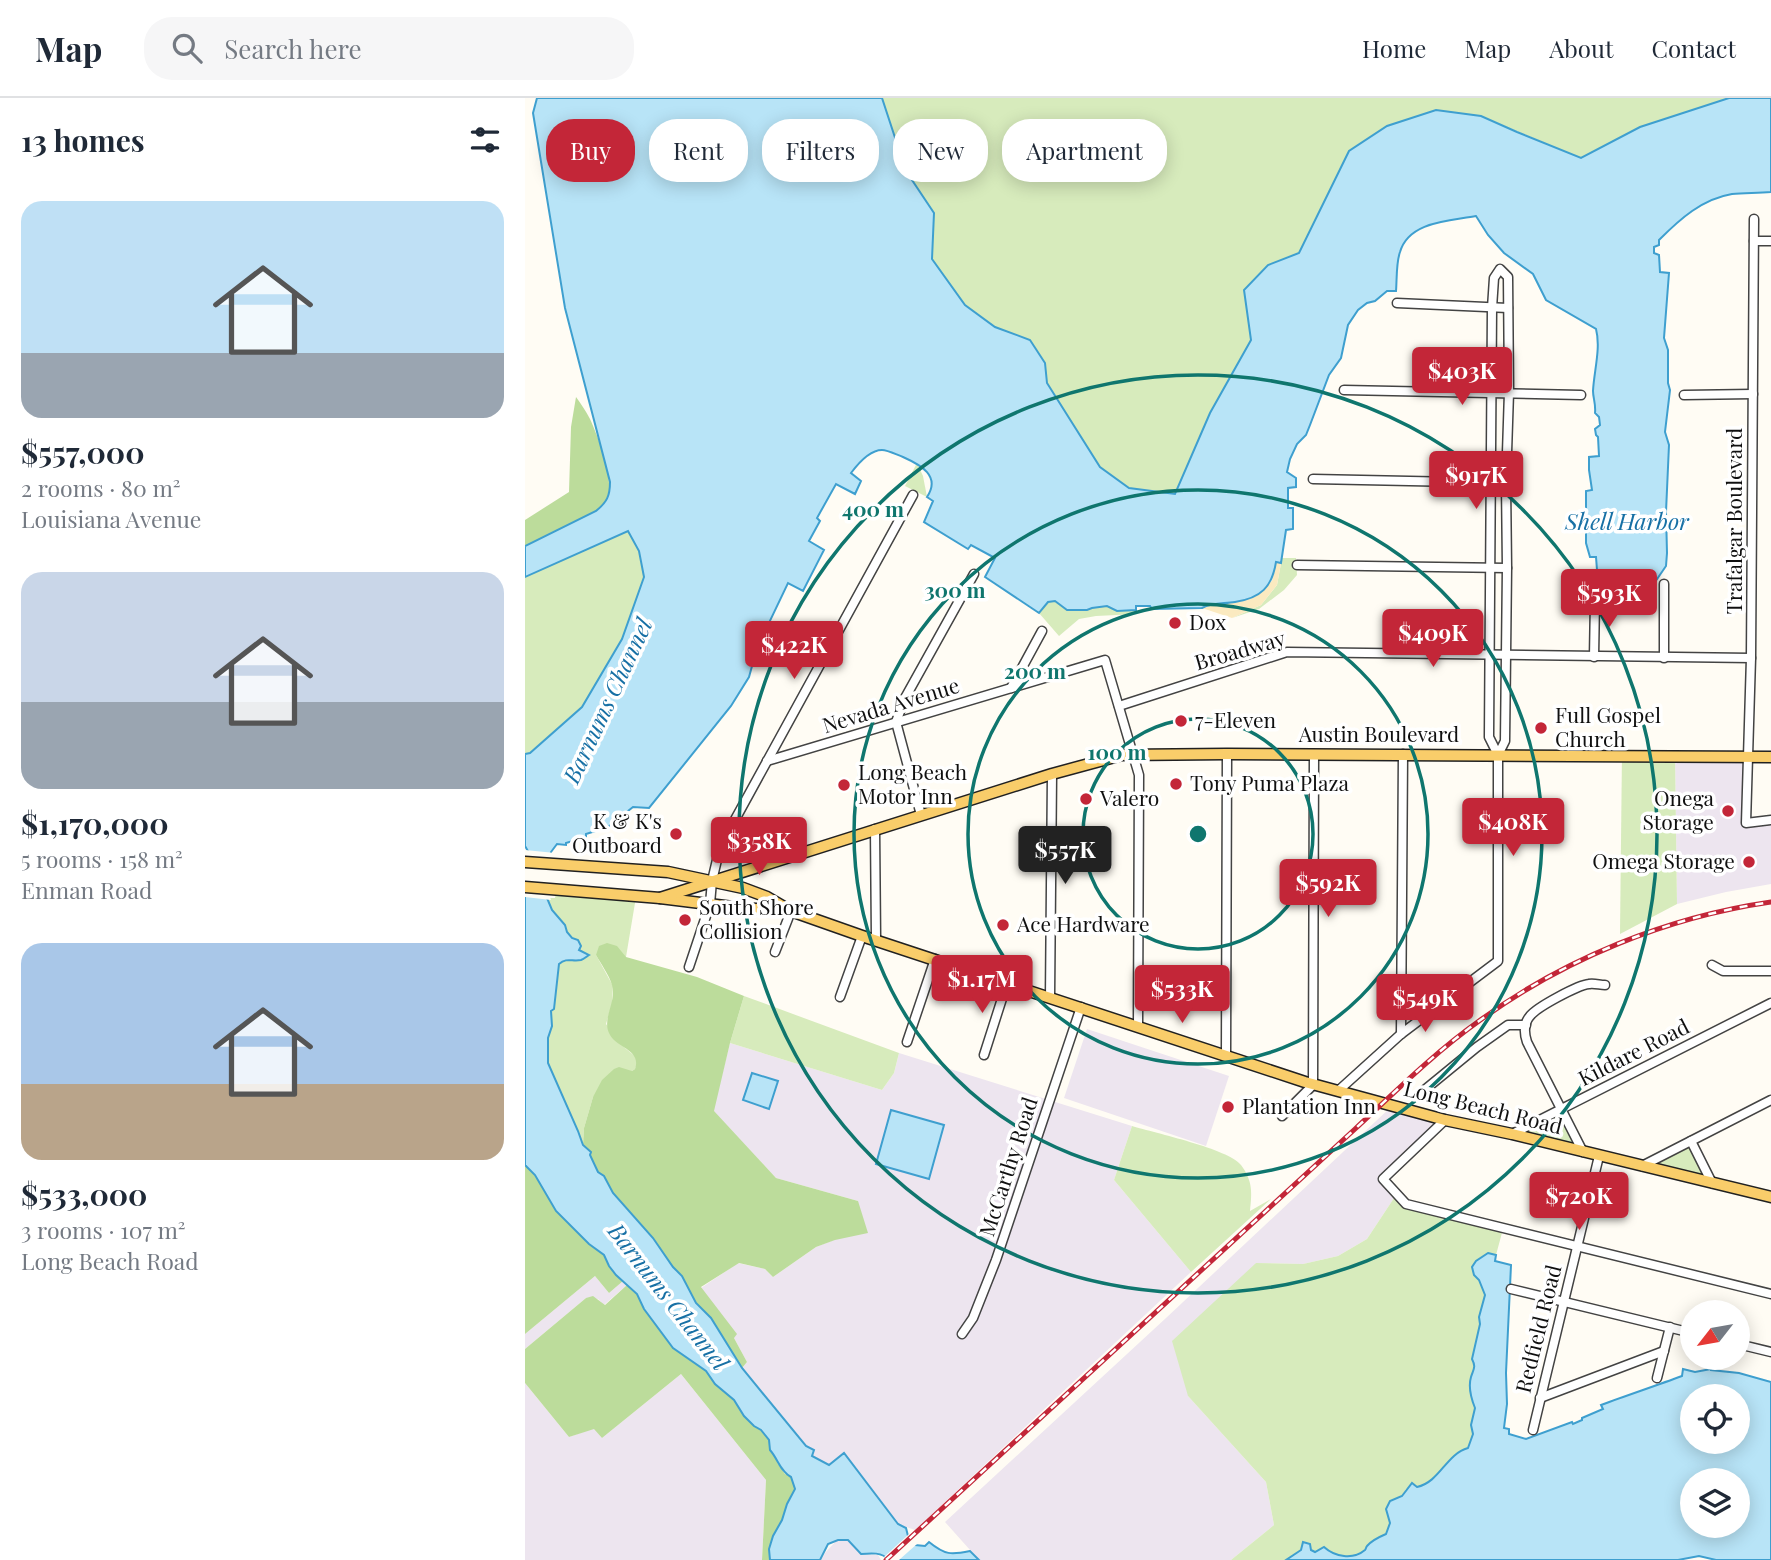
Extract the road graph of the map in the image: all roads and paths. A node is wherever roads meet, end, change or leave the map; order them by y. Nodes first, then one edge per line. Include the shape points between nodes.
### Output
1 (1754, 219) dead end
2 (1754, 241) junction
3 (1771, 241) edge
4 (1397, 303) dead end
5 (1492, 307) junction
6 (1508, 308) junction
7 (1344, 390) dead end
8 (1509, 392) junction
9 (1492, 393) junction
10 (1753, 394) junction
11 (1581, 395) dead end
12 (1684, 395) dead end
13 (1313, 479) dead end
14 (1491, 482) junction
15 (1506, 483) junction
16 (913, 495) dead end
17 (1297, 565) dead end
18 (1507, 568) junction
19 (1490, 569) junction
20 (974, 574) dead end
21 (1664, 584) dead end
22 (1595, 600) dead end
23 (1042, 631) dead end
24 (1490, 655) junction
25 (1506, 656) junction
26 (1594, 657) junction
27 (1664, 658) junction
28 (1751, 658) junction
29 (1011, 688) junction
30 (1119, 706) junction
31 (896, 722) junction
32 (1227, 754) junction
33 (1314, 754) junction
34 (1403, 754) junction
35 (1133, 755) junction
36 (1498, 755) junction
37 (1748, 757) junction
38 (1771, 757) edge
39 (767, 761) junction
40 (1052, 774) junction
41 (921, 815) junction
42 (1771, 820) edge
43 (875, 829) junction
44 (525, 862) edge
45 (712, 881) junction
46 (525, 887) edge
47 (660, 898) junction
48 (710, 904) junction
49 (792, 911) junction
50 (862, 936) junction
51 (876, 939) junction
52 (775, 952) dead end
53 (935, 959) junction
54 (1712, 965) dead end
55 (689, 967) dead end
56 (1771, 971) edge
57 (1007, 983) junction
58 (1605, 985) dead end
59 (840, 997) dead end
60 (1050, 997) junction
61 (1771, 1003) edge
62 (1081, 1007) junction
63 (1526, 1025) junction
64 (1139, 1026) junction
65 (1401, 1034) junction
66 (907, 1042) dead end
67 (984, 1055) dead end
68 (1226, 1056) junction
69 (1313, 1085) junction
70 (1338, 1091) junction
71 (1422, 1092) dead end
72 (1771, 1100) edge
73 (1562, 1109) junction
74 (1282, 1116) dead end
75 (1445, 1120) junction
76 (1512, 1134) junction
77 (1691, 1141) junction
78 (1583, 1152) junction
79 (1599, 1156) junction
80 (1642, 1166) junction
81 (1712, 1183) junction
82 (1771, 1197) edge
83 (1577, 1247) junction
84 (1511, 1289) dead end
85 (1771, 1294) edge
86 (1563, 1301) junction
87 (1670, 1327) junction
88 (1680, 1330) edge
89 (961, 1334) dead end
90 (1750, 1347) edge
91 (1664, 1350) junction
92 (1771, 1352) edge
93 (1657, 1378) dead end
94 (1540, 1398) junction
95 (1533, 1430) dead end

1 - 2 street, Trafalgar Boulevard
2 - 3 street
2 - 10 street, Trafalgar Boulevard
4 - 5 street
5 - 6 street
5 - 6 street via 1494,278 1500,269 1508,277
5 - 9 street
6 - 8 street
7 - 9 street
8 - 9 street
8 - 11 street
8 - 15 street
9 - 14 street
10 - 12 street
10 - 28 street, Trafalgar Boulevard
13 - 14 street
14 - 15 street
14 - 19 street
15 - 18 street
16 - 39 street
17 - 19 street
18 - 19 street
18 - 25 street
19 - 24 street
20 - 31 street
21 - 27 street
22 - 26 street
23 - 29 street
24 - 25 street, Broadway
24 - 30 street, Broadway via 1287,652
24 - 36 street via 1489,737
25 - 26 street, Broadway
25 - 36 street via 1505,741
26 - 27 street, Broadway
27 - 28 street, Broadway
28 - 37 street, Trafalgar Boulevard
29 - 30 street, Nevada Avenue via 1105,660
29 - 31 street, Nevada Avenue
30 - 35 street
31 - 39 street, Nevada Avenue
31 - 41 street
32 - 33 main road, Austin Boulevard
32 - 35 main road, Austin Boulevard
32 - 68 street
33 - 34 main road, Austin Boulevard
33 - 69 street
34 - 36 main road, Austin Boulevard
34 - 65 street
35 - 40 main road, Austin Boulevard
35 - 64 street via 1139,775
36 - 37 main road, Austin Boulevard
36 - 65 street via 1498,961
37 - 38 main road, Austin Boulevard
37 - 42 street, Trafalgar Boulevard via 1746,823
39 - 45 street via 720,847
40 - 41 main road, Austin Boulevard
40 - 60 street
41 - 43 main road, Austin Boulevard
43 - 45 main road, Austin Boulevard
43 - 51 street
44 - 45 main road, Long Beach Road via 668,872
45 - 47 main road, Long Beach Road
45 - 48 street
45 - 49 main road, Long Beach Road via 767,897
46 - 47 main road, Long Beach Road
47 - 48 main road, Long Beach Road
48 - 49 main road, Long Beach Road
48 - 55 street
49 - 50 main road, Long Beach Road
49 - 52 street
50 - 51 main road, Long Beach Road
50 - 59 street
51 - 53 main road, Long Beach Road
53 - 57 main road, Long Beach Road
53 - 66 street
54 - 56 street via 1723,971
57 - 60 main road, Long Beach Road
57 - 67 street
58 - 63 street via 1589,984 1568,992 1530,1015
60 - 62 main road, Long Beach Road
61 - 73 street, Kildare Road
62 - 64 main road, Long Beach Road
62 - 89 street, McCarthy Road via 996,1260 973,1318
63 - 71 street via 1508,1025
63 - 73 street via 1527,1042
64 - 68 main road, Long Beach Road
65 - 70 street
68 - 69 main road, Long Beach Road
69 - 70 main road, Long Beach Road
69 - 74 street
70 - 75 main road, Long Beach Road
72 - 77 street
73 - 76 street, Kildare Road
73 - 78 street
75 - 76 main road, Long Beach Road
75 - 83 street via 1383,1179 1406,1204
76 - 78 main road, Long Beach Road
77 - 80 street
77 - 81 street
78 - 79 main road, Long Beach Road
79 - 80 main road, Long Beach Road
79 - 83 street, Redfield Road
80 - 81 main road, Long Beach Road
81 - 82 main road, Long Beach Road
83 - 85 street
83 - 86 street, Redfield Road
84 - 86 street
86 - 87 street
86 - 94 street, Redfield Road
87 - 88 street
87 - 91 street
90 - 92 street
91 - 93 street
91 - 94 street
94 - 95 street, Redfield Road

